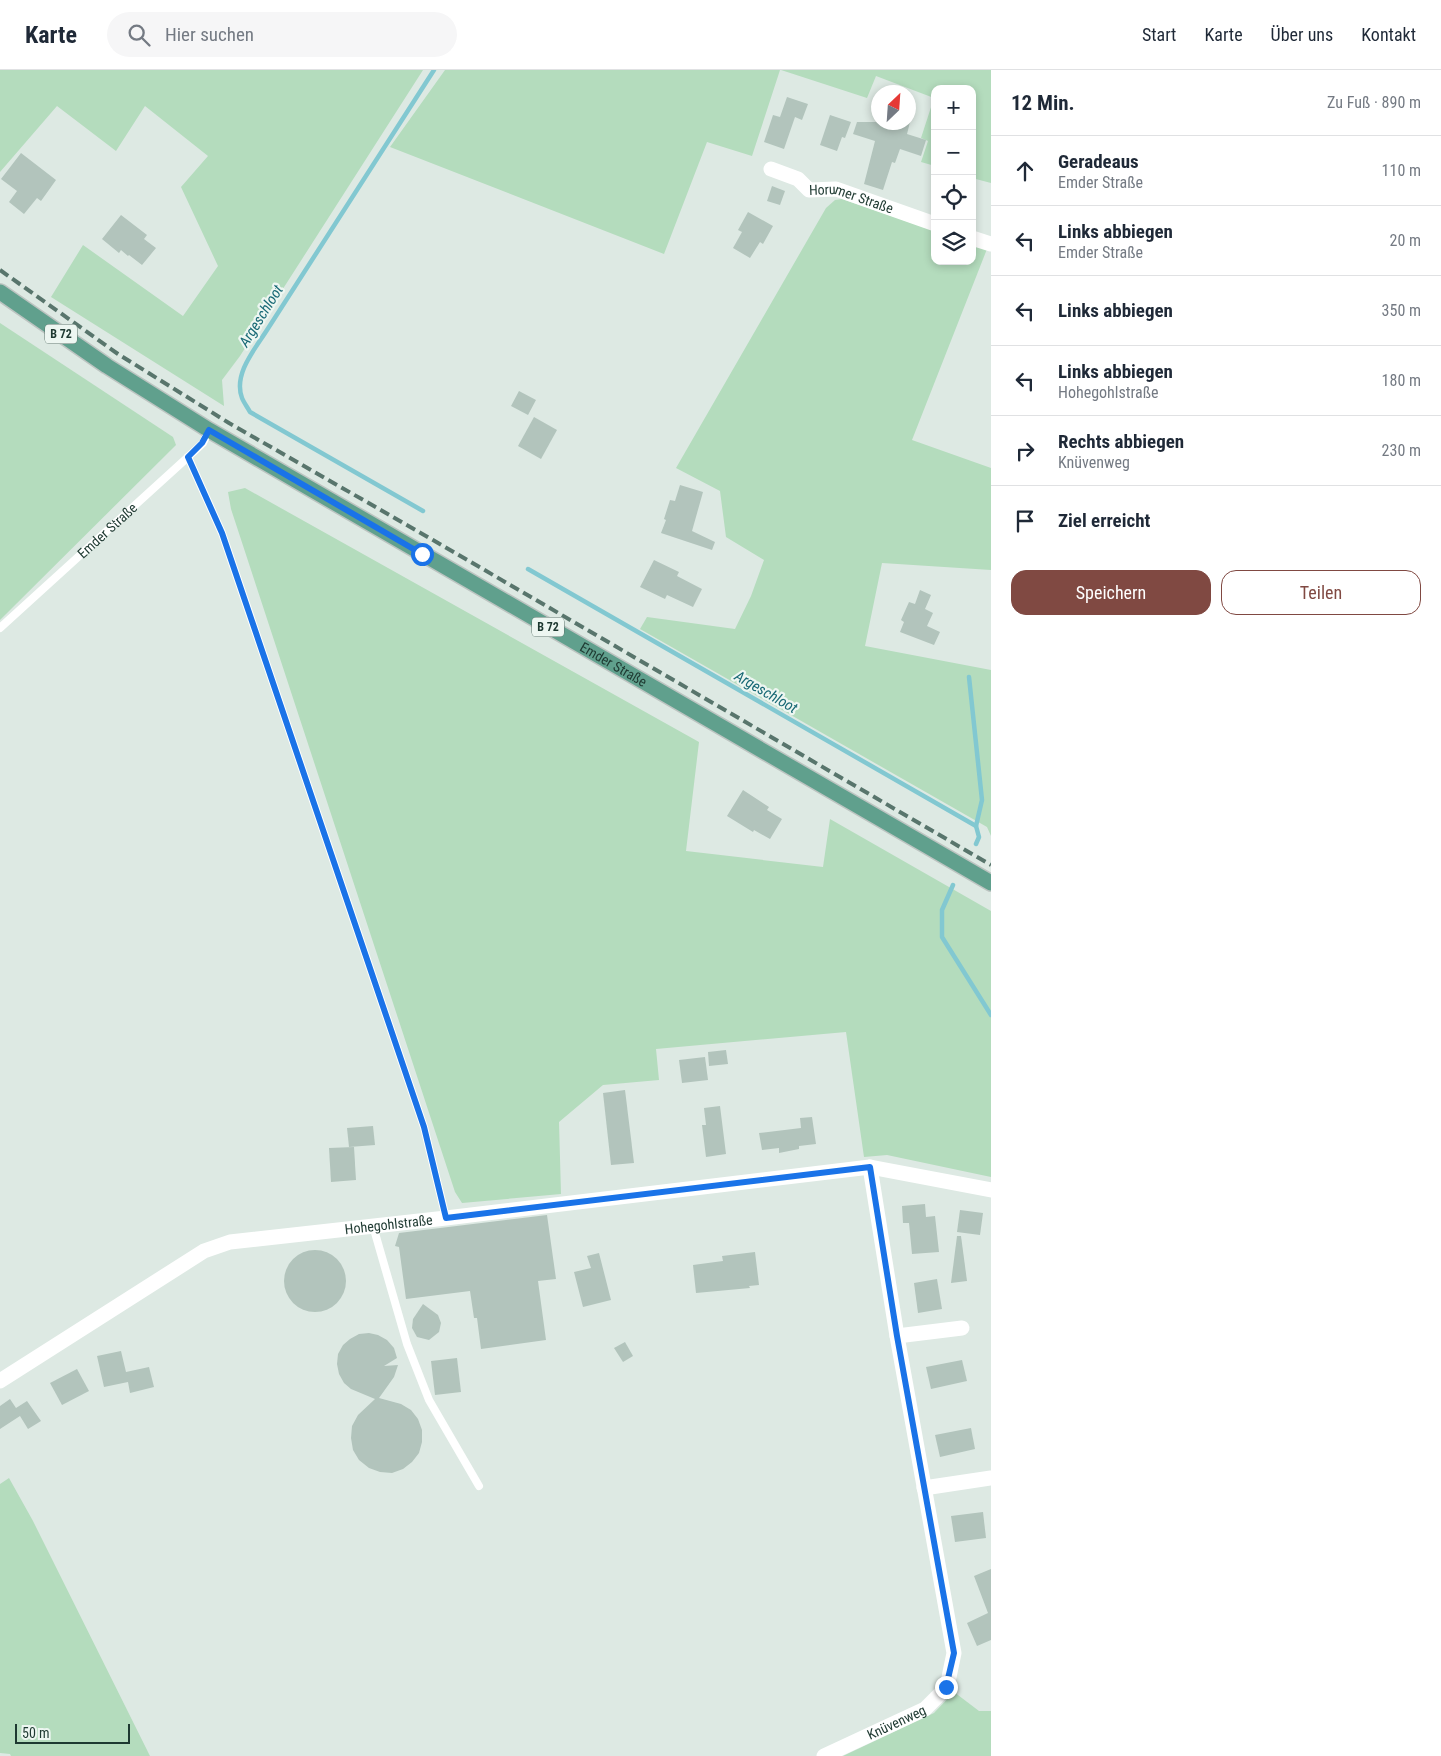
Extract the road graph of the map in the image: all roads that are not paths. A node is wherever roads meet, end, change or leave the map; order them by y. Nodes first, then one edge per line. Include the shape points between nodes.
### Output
1 (771, 169) dead end
2 (931, 223) edge
3 (976, 239) edge
4 (991, 244) edge
5 (0, 292) edge
6 (209, 430) junction
7 (188, 457) junction
8 (0, 628) edge
9 (991, 883) edge
10 (870, 1167) junction
11 (991, 1190) edge
12 (446, 1218) junction
13 (372, 1226) junction
14 (962, 1328) dead end
15 (897, 1336) junction
16 (0, 1382) edge
17 (991, 1478) edge
18 (479, 1486) dead end
19 (924, 1488) junction
20 (824, 1756) edge

1 - 2 street, Horumer Straße via 798,179 809,190 836,189
3 - 4 street
5 - 6 main road, Emder Straße / B 72 via 107,366
6 - 7 lane, Emder Straße
6 - 9 main road, Emder Straße / B 72
7 - 8 lane, Emder Straße
7 - 12 lane via 222,533 424,1127
10 - 11 street, Hohegohlstraße
10 - 12 street, Hohegohlstraße
10 - 15 street, Knüvenweg
12 - 13 street, Hohegohlstraße
13 - 16 street, Hohegohlstraße via 230,1242 204,1252
13 - 18 lane via 407,1344 429,1400
14 - 15 street
15 - 19 street, Knüvenweg
17 - 19 street
19 - 20 street, Knüvenweg via 954,1653 946,1687 924,1709

